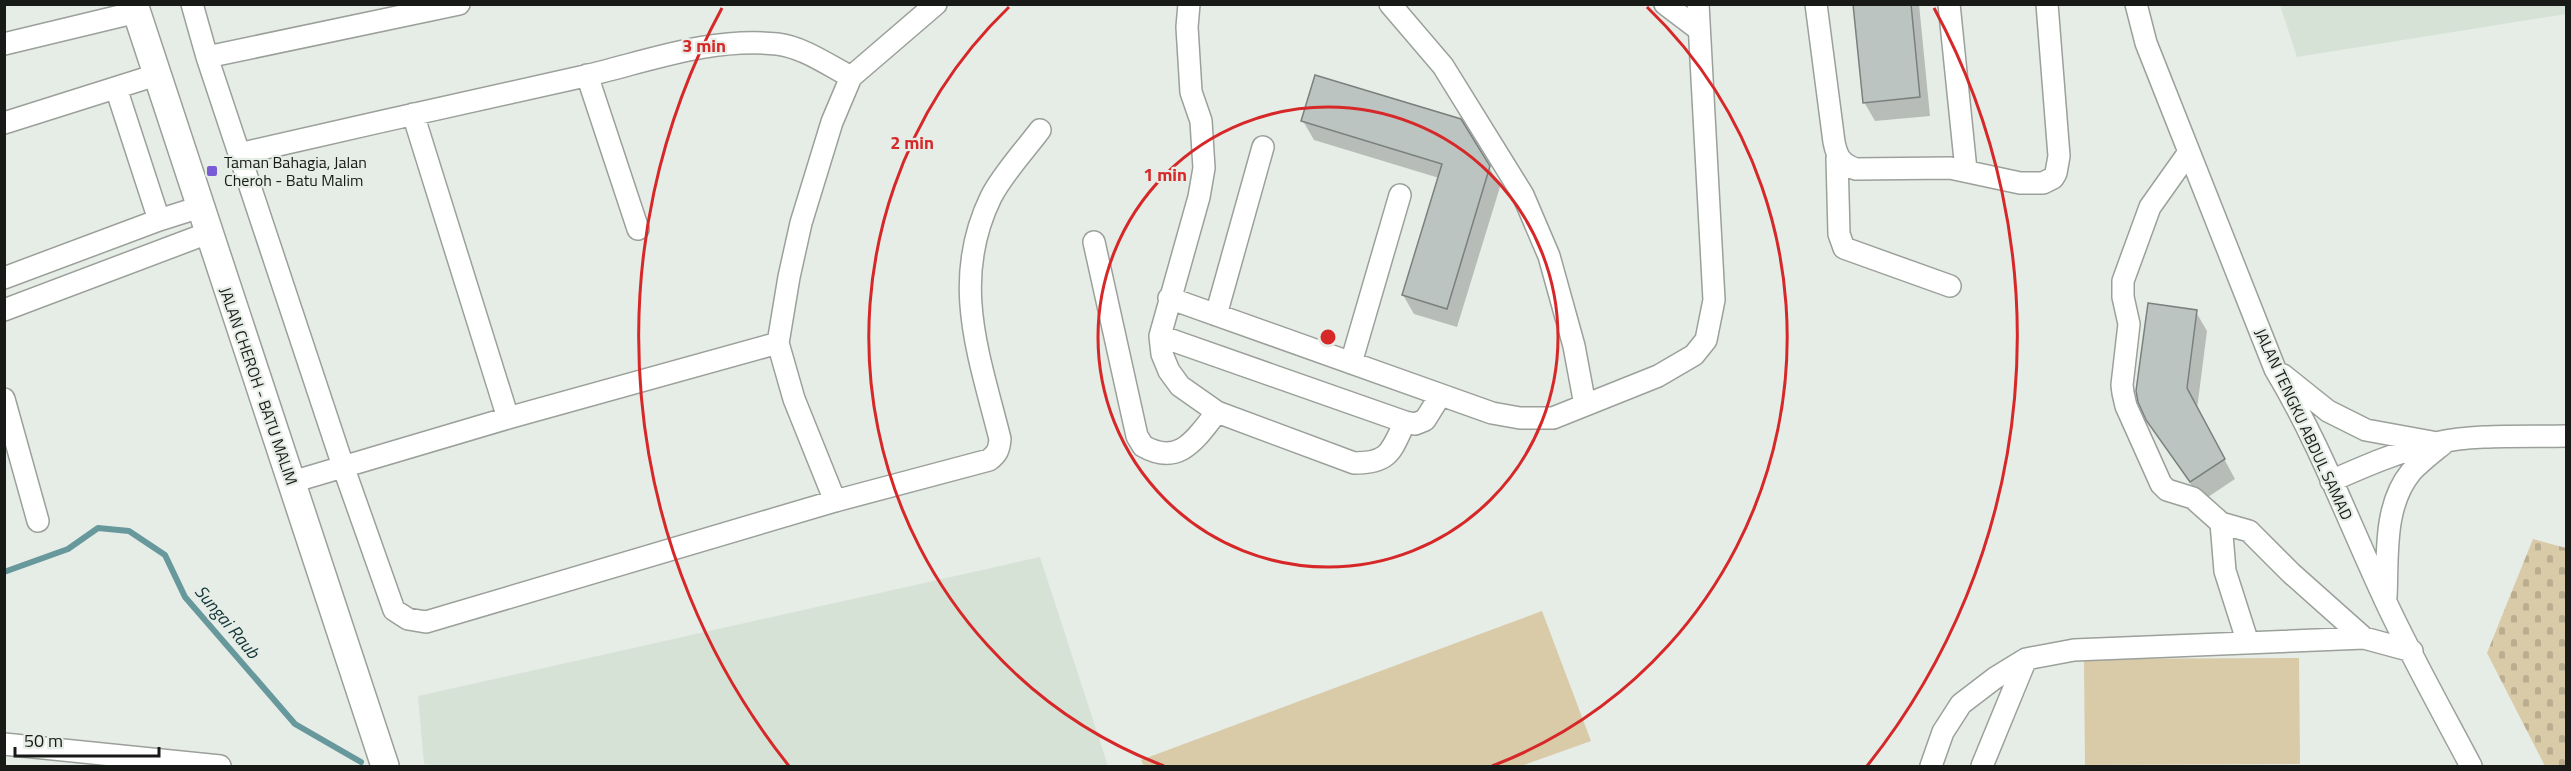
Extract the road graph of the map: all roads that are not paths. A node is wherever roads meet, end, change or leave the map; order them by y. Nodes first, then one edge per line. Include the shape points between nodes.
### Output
1 (192, 4) edge
2 (459, 4) edge
3 (936, 4) edge
4 (1189, 4) edge
5 (1390, 4) edge
6 (1665, 4) edge
7 (1698, 4) edge
8 (1816, 4) edge
9 (1949, 4) edge
10 (2047, 4) edge
11 (2136, 4) edge
12 (135, 8) edge
13 (1698, 29) junction
14 (4, 44) edge
15 (207, 57) junction
16 (156, 75) junction
17 (587, 75) junction
18 (851, 77) junction
19 (116, 88) junction
20 (413, 114) junction
21 (4, 123) edge
22 (1040, 130) dead end
23 (1263, 147) dead end
24 (2189, 152) junction
25 (239, 154) junction
26 (1837, 158) junction
27 (1966, 170) junction
28 (1400, 195) dead end
29 (200, 207) junction
30 (159, 220) junction
31 (638, 229) dead end
32 (208, 233) junction
33 (1094, 242) dead end
34 (4, 278) edge
35 (1950, 286) dead end
36 (1169, 298) junction
37 (4, 310) edge
38 (1216, 315) junction
39 (1160, 336) junction
40 (778, 343) junction
41 (1351, 363) junction
42 (2275, 369) junction
43 (1440, 396) junction
44 (4, 399) edge
45 (1585, 405) junction
46 (1217, 412) junction
47 (508, 418) junction
48 (1405, 422) junction
49 (2566, 436) edge
50 (2441, 442) junction
51 (343, 466) junction
52 (2331, 481) junction
53 (292, 482) junction
54 (835, 501) junction
55 (38, 521) dead end
56 (2221, 523) junction
57 (2386, 602) junction
58 (2364, 638) junction
59 (2248, 643) junction
60 (2412, 651) junction
61 (2026, 659) junction
62 (4, 744) edge
63 (136, 762) edge
64 (220, 766) edge
65 (385, 766) edge
66 (1931, 766) edge
67 (1982, 766) edge
68 (2471, 766) edge

1 - 15 street
2 - 15 street
3 - 18 street
4 - 36 street via 1191,92 1201,122 1204,168
5 - 45 street via 1443,66 1523,195 1552,267 1574,346
6 - 13 street
7 - 13 street
8 - 26 street
9 - 27 street
10 - 27 street via 2059,156 2056,172 2043,183 2020,183
11 - 24 street, JALAN TENGKU ABDUL SAMAD via 2146,43
12 - 14 street
12 - 16 main road, JALAN CHEROH - BATU MALIM
13 - 45 street via 1714,300 1706,340 1694,355 1658,376
15 - 25 street
16 - 19 street
16 - 29 main road, JALAN CHEROH - BATU MALIM
17 - 18 street via 731,43 779,44
17 - 20 street
17 - 31 street
18 - 40 street via 832,122 801,223
19 - 21 street
19 - 30 street
20 - 25 street
20 - 47 street
22 - 54 street via 992,195 979,227 972,262 971,322 1000,440 999,450 988,460
23 - 38 street
24 - 42 street, JALAN TENGKU ABDUL SAMAD
24 - 56 street via 2150,207 2123,281 2129,324 2122,385 2126,406 2161,484 2167,490 2193,498
25 - 51 street
26 - 27 street via 1856,169
26 - 35 street via 1839,234 1844,248
28 - 41 street
29 - 30 street
29 - 32 main road, JALAN CHEROH - BATU MALIM
30 - 34 street
32 - 37 street
32 - 53 main road, JALAN CHEROH - BATU MALIM
33 - 46 street via 1137,436 1143,446 1165,454 1177,453 1192,443
36 - 38 street
36 - 39 street
38 - 41 street
39 - 46 street via 1162,354 1179,386
39 - 48 street
40 - 47 street
40 - 54 street via 794,399
41 - 43 street
42 - 50 street via 2328,411 2366,430
42 - 52 street, JALAN TENGKU ABDUL SAMAD
43 - 45 street via 1520,418 1553,418
43 - 48 street via 1425,420
44 - 55 street
46 - 48 street via 1354,463 1384,459
47 - 51 street
49 - 50 street
50 - 52 street via 2387,457
50 - 57 street via 2400,488 2394,505
51 - 53 street
51 - 54 street via 394,610 408,619 426,622
52 - 57 street, JALAN TENGKU ABDUL SAMAD
53 - 65 main road, JALAN CHEROH - BATU MALIM
56 - 58 street via 2249,531
56 - 59 street via 2225,572
57 - 60 street, JALAN TENGKU ABDUL SAMAD
58 - 59 street
58 - 60 street
59 - 61 street via 2074,650
60 - 68 street, JALAN TENGKU ABDUL SAMAD
61 - 66 street via 1961,704 1943,732
61 - 67 street
62 - 63 street
63 - 64 street

